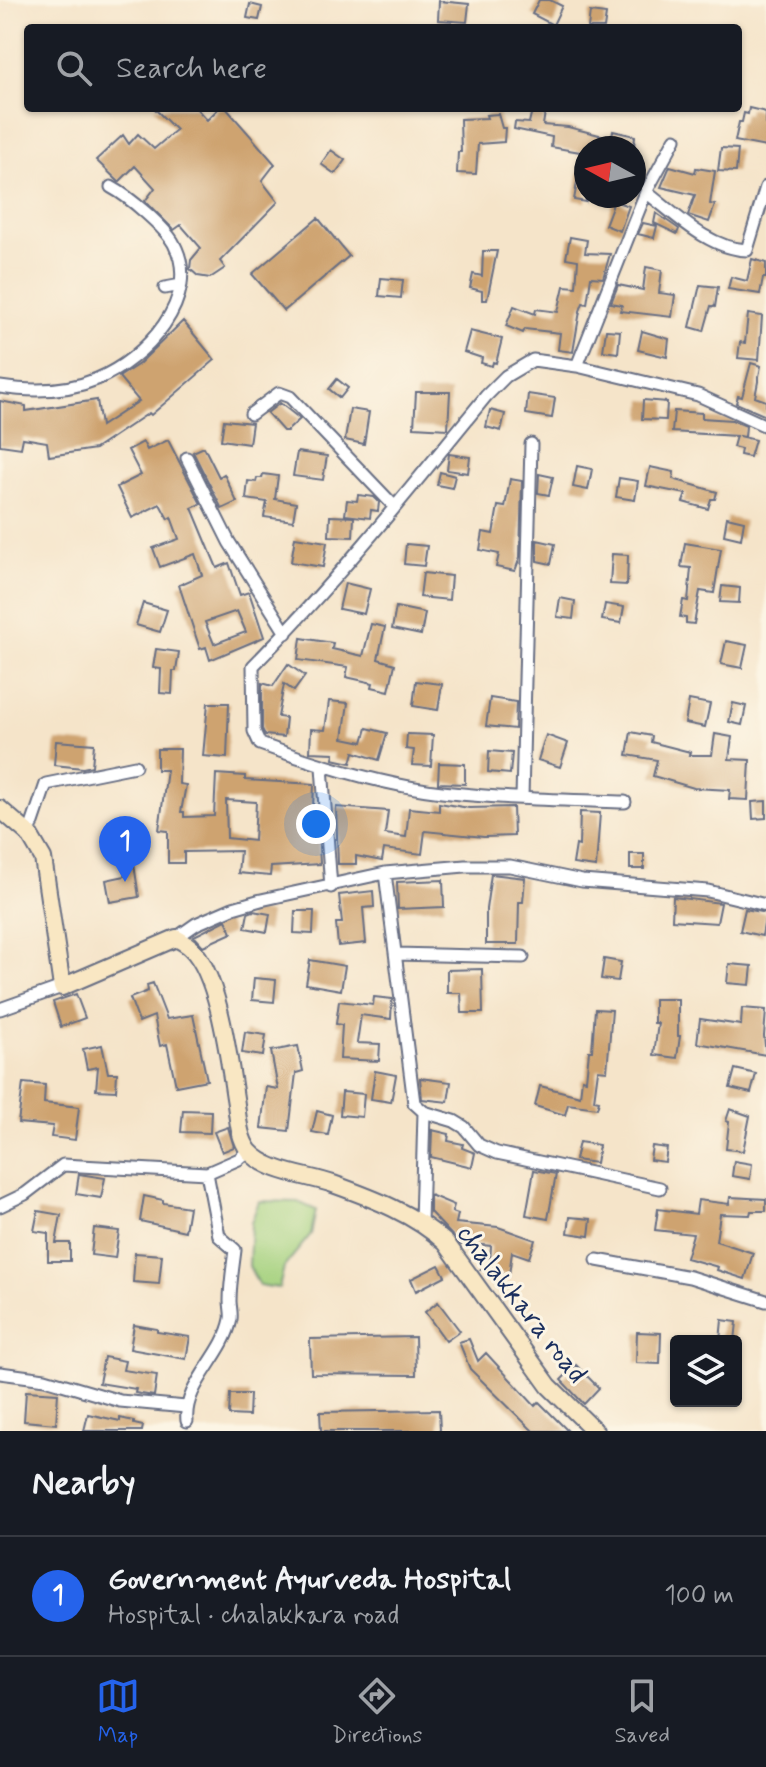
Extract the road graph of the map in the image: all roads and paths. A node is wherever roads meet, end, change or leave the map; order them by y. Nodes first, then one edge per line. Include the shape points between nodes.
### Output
1 (675, 139) dead end
2 (111, 187) dead end
3 (766, 187) edge
4 (646, 192) joint
5 (640, 208) edge
6 (181, 285) junction
7 (165, 288) dead end
8 (577, 366) junction
9 (0, 387) edge
10 (251, 414) dead end
11 (766, 426) edge
12 (531, 444) dead end
13 (187, 458) dead end
14 (394, 506) junction
15 (286, 633) junction
16 (135, 766) dead end
17 (322, 767) junction
18 (522, 798) junction
19 (625, 802) dead end
20 (0, 809) edge
21 (29, 834) junction
22 (385, 873) junction
23 (331, 887) junction
24 (766, 905) edge
25 (176, 938) junction
26 (396, 954) junction
27 (523, 957) dead end
28 (62, 987) junction
29 (0, 1009) edge
30 (424, 1112) junction
31 (249, 1150) junction
32 (207, 1173) junction
33 (660, 1188) dead end
34 (0, 1206) edge
35 (421, 1223) junction
36 (597, 1260) dead end
37 (766, 1301) edge
38 (0, 1373) edge
39 (186, 1407) junction
40 (187, 1421) dead end
41 (595, 1431) edge

1 - 4 street
2 - 6 street via 128,196 174,243
3 - 4 street via 747,250 701,233
5 - 8 street
6 - 7 street
6 - 9 street via 155,340 99,379 35,391
8 - 11 street via 698,395
8 - 14 street via 533,360 506,376
10 - 14 street via 279,393 290,397
12 - 18 street
13 - 15 street via 229,542
14 - 15 street
15 - 17 street via 253,666 254,731 260,744
16 - 21 street via 46,784
17 - 18 street via 439,792
17 - 23 street
18 - 19 street
20 - 21 main road
21 - 28 main road via 43,858
22 - 23 street
22 - 24 street via 510,866 582,881 708,891
22 - 26 street
23 - 25 street via 233,908
25 - 28 main road
25 - 31 main road via 193,949 214,988 240,1128
26 - 27 street
26 - 30 street via 414,1103
28 - 29 street
30 - 33 street via 454,1121 479,1145 497,1153
30 - 35 street
31 - 32 street
31 - 35 main road, chalakkara road via 282,1169
32 - 34 street via 63,1165
32 - 39 street via 219,1236 235,1250 231,1319
35 - 41 main road, chalakkara road via 446,1243 549,1386
36 - 37 street via 690,1277
38 - 39 street via 45,1379 120,1401
39 - 40 street

